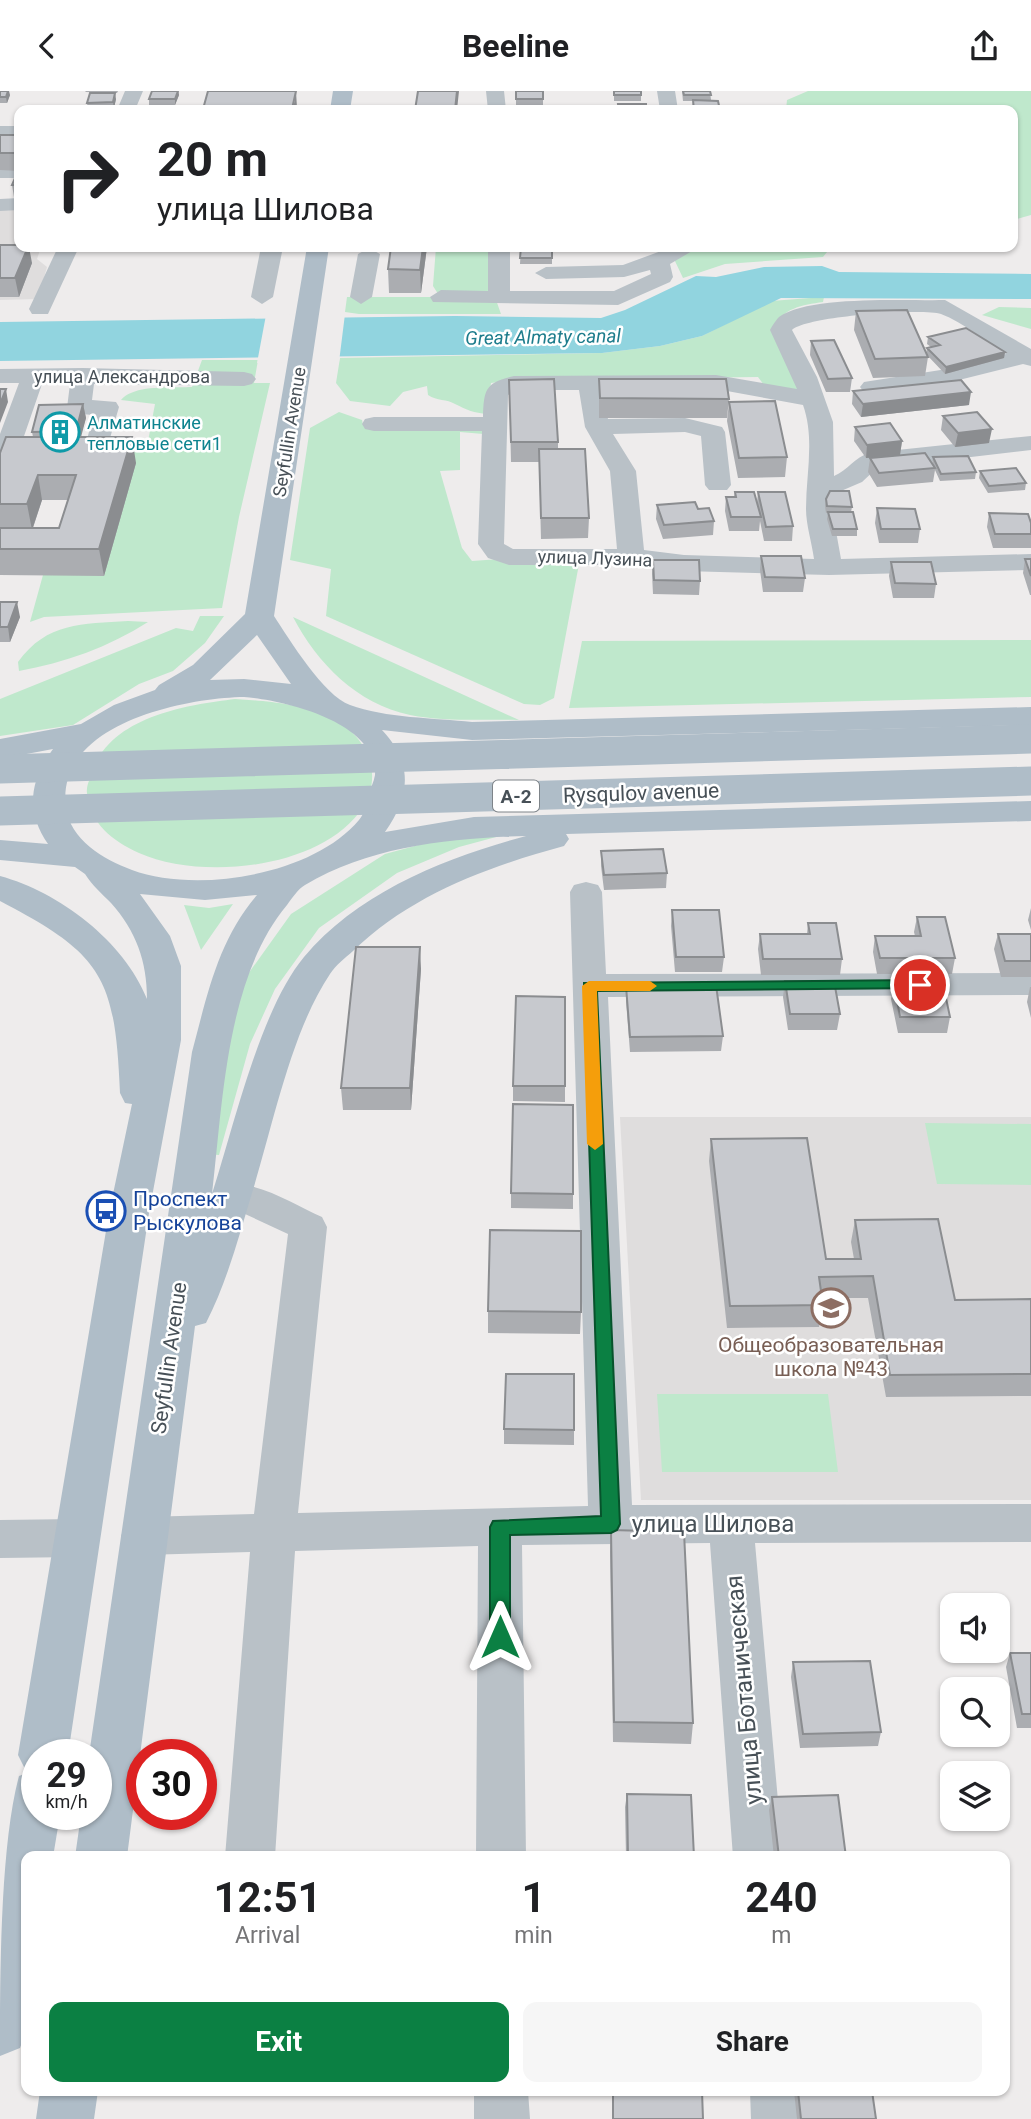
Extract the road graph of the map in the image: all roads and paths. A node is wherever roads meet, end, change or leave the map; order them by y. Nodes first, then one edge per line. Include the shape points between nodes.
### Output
1 (66, 252) edge
2 (271, 252) edge
3 (317, 252) edge
4 (499, 252) edge
5 (678, 252) edge
6 (369, 254) dead end
7 (659, 261) junction
8 (499, 274) junction
9 (261, 297) dead end
10 (361, 297) dead end
11 (441, 297) dead end
12 (499, 297) junction
13 (40, 309) dead end
14 (1028, 358) edge
15 (83, 375) junction
16 (0, 376) edge
17 (244, 379) dead end
18 (31, 382) junction
19 (589, 382) junction
20 (872, 387) edge
21 (0, 388) edge
22 (813, 399) junction
23 (374, 424) dead end
24 (495, 424) junction
25 (597, 427) junction
26 (99, 440) edge
27 (1027, 452) edge
28 (0, 468) edge
29 (718, 485) dead end
30 (822, 490) junction
31 (631, 557) junction
32 (1031, 562) edge
33 (829, 567) junction
34 (259, 616) junction
35 (157, 698) junction
36 (338, 709) junction
37 (1031, 716) edge
38 (92, 730) junction
39 (1031, 739) edge
40 (0, 749) edge
41 (0, 769) edge
42 (1031, 781) edge
43 (0, 811) edge
44 (1031, 811) edge
45 (669, 822) junction
46 (0, 850) edge
47 (338, 855) junction
48 (91, 865) junction
49 (290, 879) junction
50 (0, 887) edge
51 (586, 892) dead end
52 (1031, 984) edge
53 (589, 986) junction
54 (140, 1148) junction
55 (231, 1196) junction
56 (167, 1375) junction
57 (731, 1523) junction
58 (1031, 1523) edge
59 (611, 1524) junction
60 (500, 1527) junction
61 (274, 1533) junction
62 (143, 1536) junction
63 (77, 1538) junction
64 (0, 1539) edge
65 (46, 1739) edge
66 (31, 1830) edge
67 (28, 1851) edge
68 (102, 1851) edge
69 (250, 1851) edge
70 (501, 1851) edge
71 (758, 1851) edge
72 (21, 1896) edge
73 (0, 2028) edge
74 (68, 2096) edge
75 (502, 2096) edge
76 (777, 2096) edge
77 (65, 2119) edge
78 (502, 2119) edge
79 (779, 2119) edge

1 - 13 street
2 - 9 street
3 - 34 main road, Seyfullin Avenue
4 - 8 street
5 - 7 street
6 - 10 street
7 - 8 street via 624,271
7 - 12 street via 662,277 618,298
8 - 12 street
11 - 12 street
14 - 20 street
14 - 22 street via 945,307 856,308 807,314 787,322 781,330
15 - 17 street, улица Александрова
15 - 18 street, улица Александрова
15 - 26 street via 79,408 107,407
16 - 18 street, улица Александрова
18 - 21 street
18 - 28 street
19 - 22 street via 716,382
19 - 24 street via 502,387 496,392
19 - 25 street
22 - 30 street via 821,422
23 - 24 street
24 - 31 street, улица Лузина via 491,544 497,552 509,557
25 - 29 street via 685,425 713,432
25 - 31 street via 623,471
27 - 30 street via 869,461 853,477
30 - 33 street via 819,509
31 - 33 street, улица Лузина
32 - 33 street, улица Лузина
34 - 35 main road via 204,671
34 - 36 main road via 296,672
35 - 36 main road via 243,688 293,694
35 - 38 main road
36 - 37 main road via 410,725 472,731
36 - 47 main road via 380,743 391,775 377,820
38 - 40 main road
38 - 48 main road via 68,750 52,774 47,803 56,834
39 - 41 main road, Rysqulov avenue / A-2, bridge
42 - 43 main road, Rysqulov avenue / A-2, bridge
44 - 45 main road
45 - 47 main road via 474,827
45 - 55 main road via 560,837 500,853 434,879 365,920 317,965 286,1021
46 - 48 main road
47 - 49 main road
48 - 49 main road via 177,890 222,890
48 - 54 main road via 140,913 156,940 165,982 163,1040
49 - 56 main road, Seyfullin Avenue via 256,919 233,965 211,1052
50 - 54 main road via 75,929 103,955 124,987 134,1032
51 - 53 street
52 - 53 street
53 - 59 street
54 - 63 main road
55 - 56 main road
55 - 61 street via 308,1227
56 - 62 main road, Seyfullin Avenue
57 - 58 street, улица Шилова
57 - 59 street, улица Шилова
57 - 71 street, улица Ботаническая
59 - 60 street, улица Шилова
60 - 61 street, улица Шилова
60 - 70 street
61 - 62 street, улица Шилова
61 - 69 street
62 - 68 main road, Seyfullin Avenue
63 - 64 street
63 - 65 main road
66 - 67 main road
72 - 73 main road
74 - 77 main road
75 - 78 street
76 - 79 street

